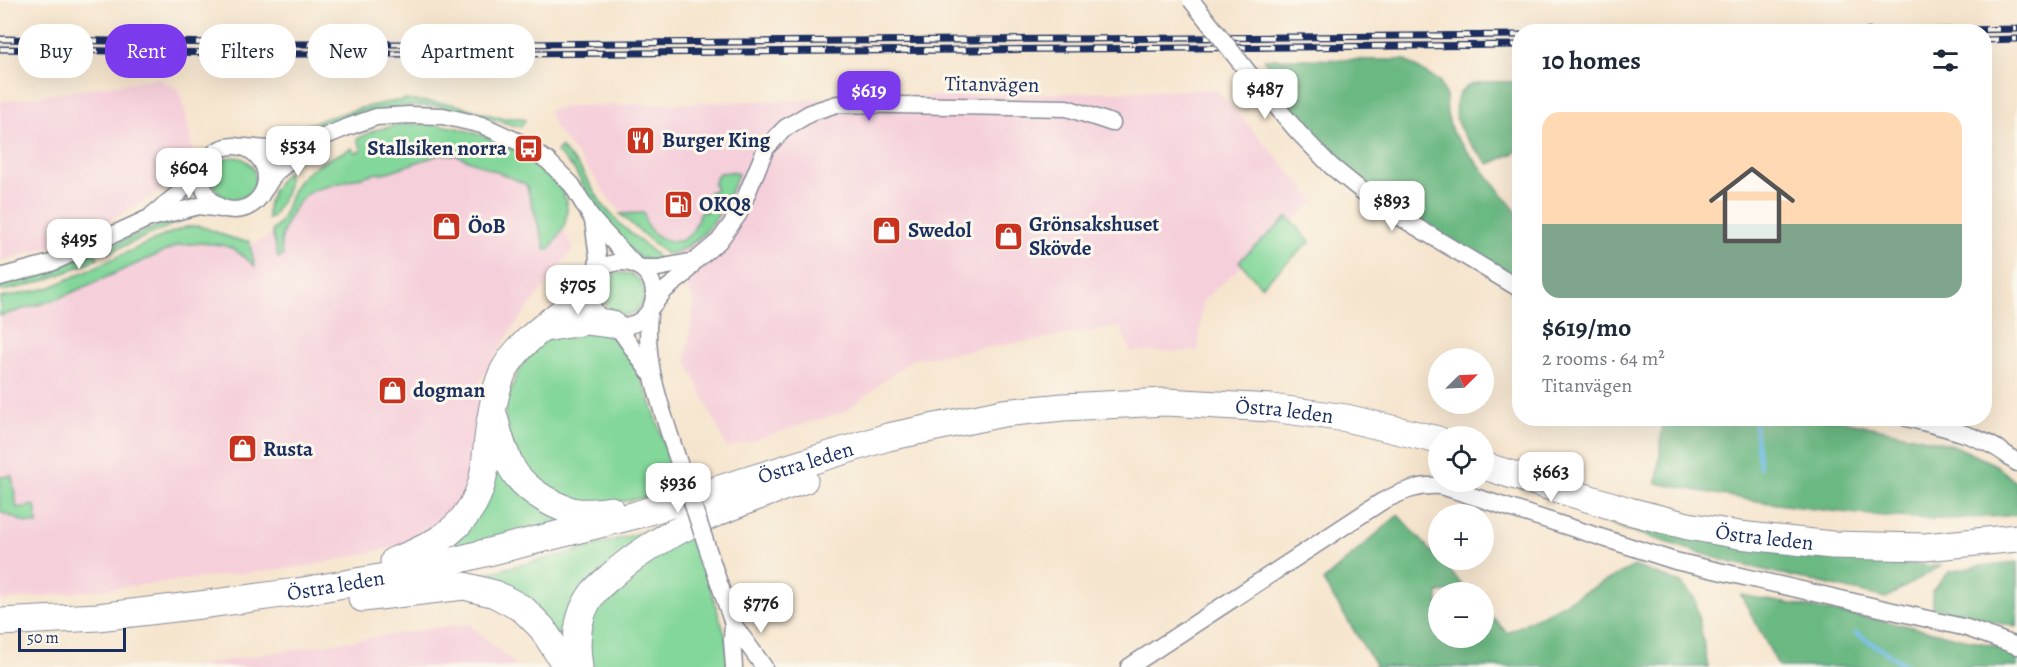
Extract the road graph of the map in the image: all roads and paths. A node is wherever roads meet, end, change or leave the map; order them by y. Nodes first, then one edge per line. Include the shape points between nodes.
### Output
1 (1191, 0) edge
2 (1112, 123) dead end
3 (304, 145) junction
4 (244, 147) junction
5 (203, 166) junction
6 (265, 189) junction
7 (222, 209) junction
8 (147, 219) junction
9 (593, 220) junction
10 (695, 261) junction
11 (637, 266) junction
12 (0, 277) edge
13 (594, 280) junction
14 (1512, 283) edge
15 (651, 309) junction
16 (614, 325) junction
17 (544, 328) junction
18 (651, 375) junction
19 (492, 410) junction
20 (1935, 426) edge
21 (1428, 438) edge
22 (888, 442) junction
23 (1428, 450) edge
24 (1494, 458) edge
25 (2017, 463) edge
26 (1494, 469) edge
27 (2017, 530) edge
28 (2017, 538) edge
29 (298, 602) junction
30 (200, 605) junction
31 (0, 622) edge
32 (733, 624) junction
33 (0, 630) edge
34 (2017, 646) edge
35 (567, 667) edge
36 (579, 667) edge
37 (734, 667) edge
38 (764, 667) edge
39 (1129, 667) edge

1 - 14 street, bridge via 1259,86 1331,166 1378,204
2 - 10 street, Titanvägen via 1067,108 837,104 812,112 785,128 766,148 738,214 718,241
3 - 4 street
3 - 6 street via 275,173
3 - 9 street via 376,117 443,116 482,125 548,161 572,184
4 - 5 street via 217,150
4 - 6 street via 254,152 265,169
5 - 7 street via 202,187 213,204
5 - 8 street via 179,193
6 - 7 street via 247,208
7 - 8 street via 199,206
8 - 12 street via 51,263
9 - 11 street
9 - 13 street via 598,258
10 - 11 street via 658,268
10 - 15 street, Titanvägen
11 - 13 street via 612,263
11 - 15 street via 653,284
13 - 16 street via 590,294 593,308
13 - 17 highway via 583,295
15 - 16 street via 635,324
15 - 18 street via 647,332
16 - 17 highway via 587,321
16 - 18 street
17 - 19 highway via 516,352 503,372
18 - 32 street, bridge
19 - 22 highway via 503,450 514,471 530,489 570,511 623,509 830,445
19 - 30 highway via 482,483 467,515 450,533 426,549 389,563
20 - 25 street via 1978,438
21 - 22 highway, Östra leden via 1346,418 1271,408 1166,402 1003,412
22 - 23 highway, Östra leden via 1065,417 1167,413 1271,419 1345,429
22 - 29 highway, Östra leden via 637,526 399,584
22 - 30 highway, Östra leden via 636,515 398,575
22 - 36 highway via 836,469 735,504 660,541 624,564 593,593 579,619
24 - 27 highway, Östra leden via 1689,513 1831,534 1924,536
26 - 28 highway, Östra leden via 1629,512 1739,535 1832,545 1926,548
29 - 33 highway, Östra leden via 112,624
29 - 35 highway via 464,586 495,594 523,609 542,628
30 - 31 highway, Östra leden via 98,617
32 - 37 street
32 - 38 street
34 - 39 street via 1967,628 1675,561 1441,486 1424,485 1381,502

